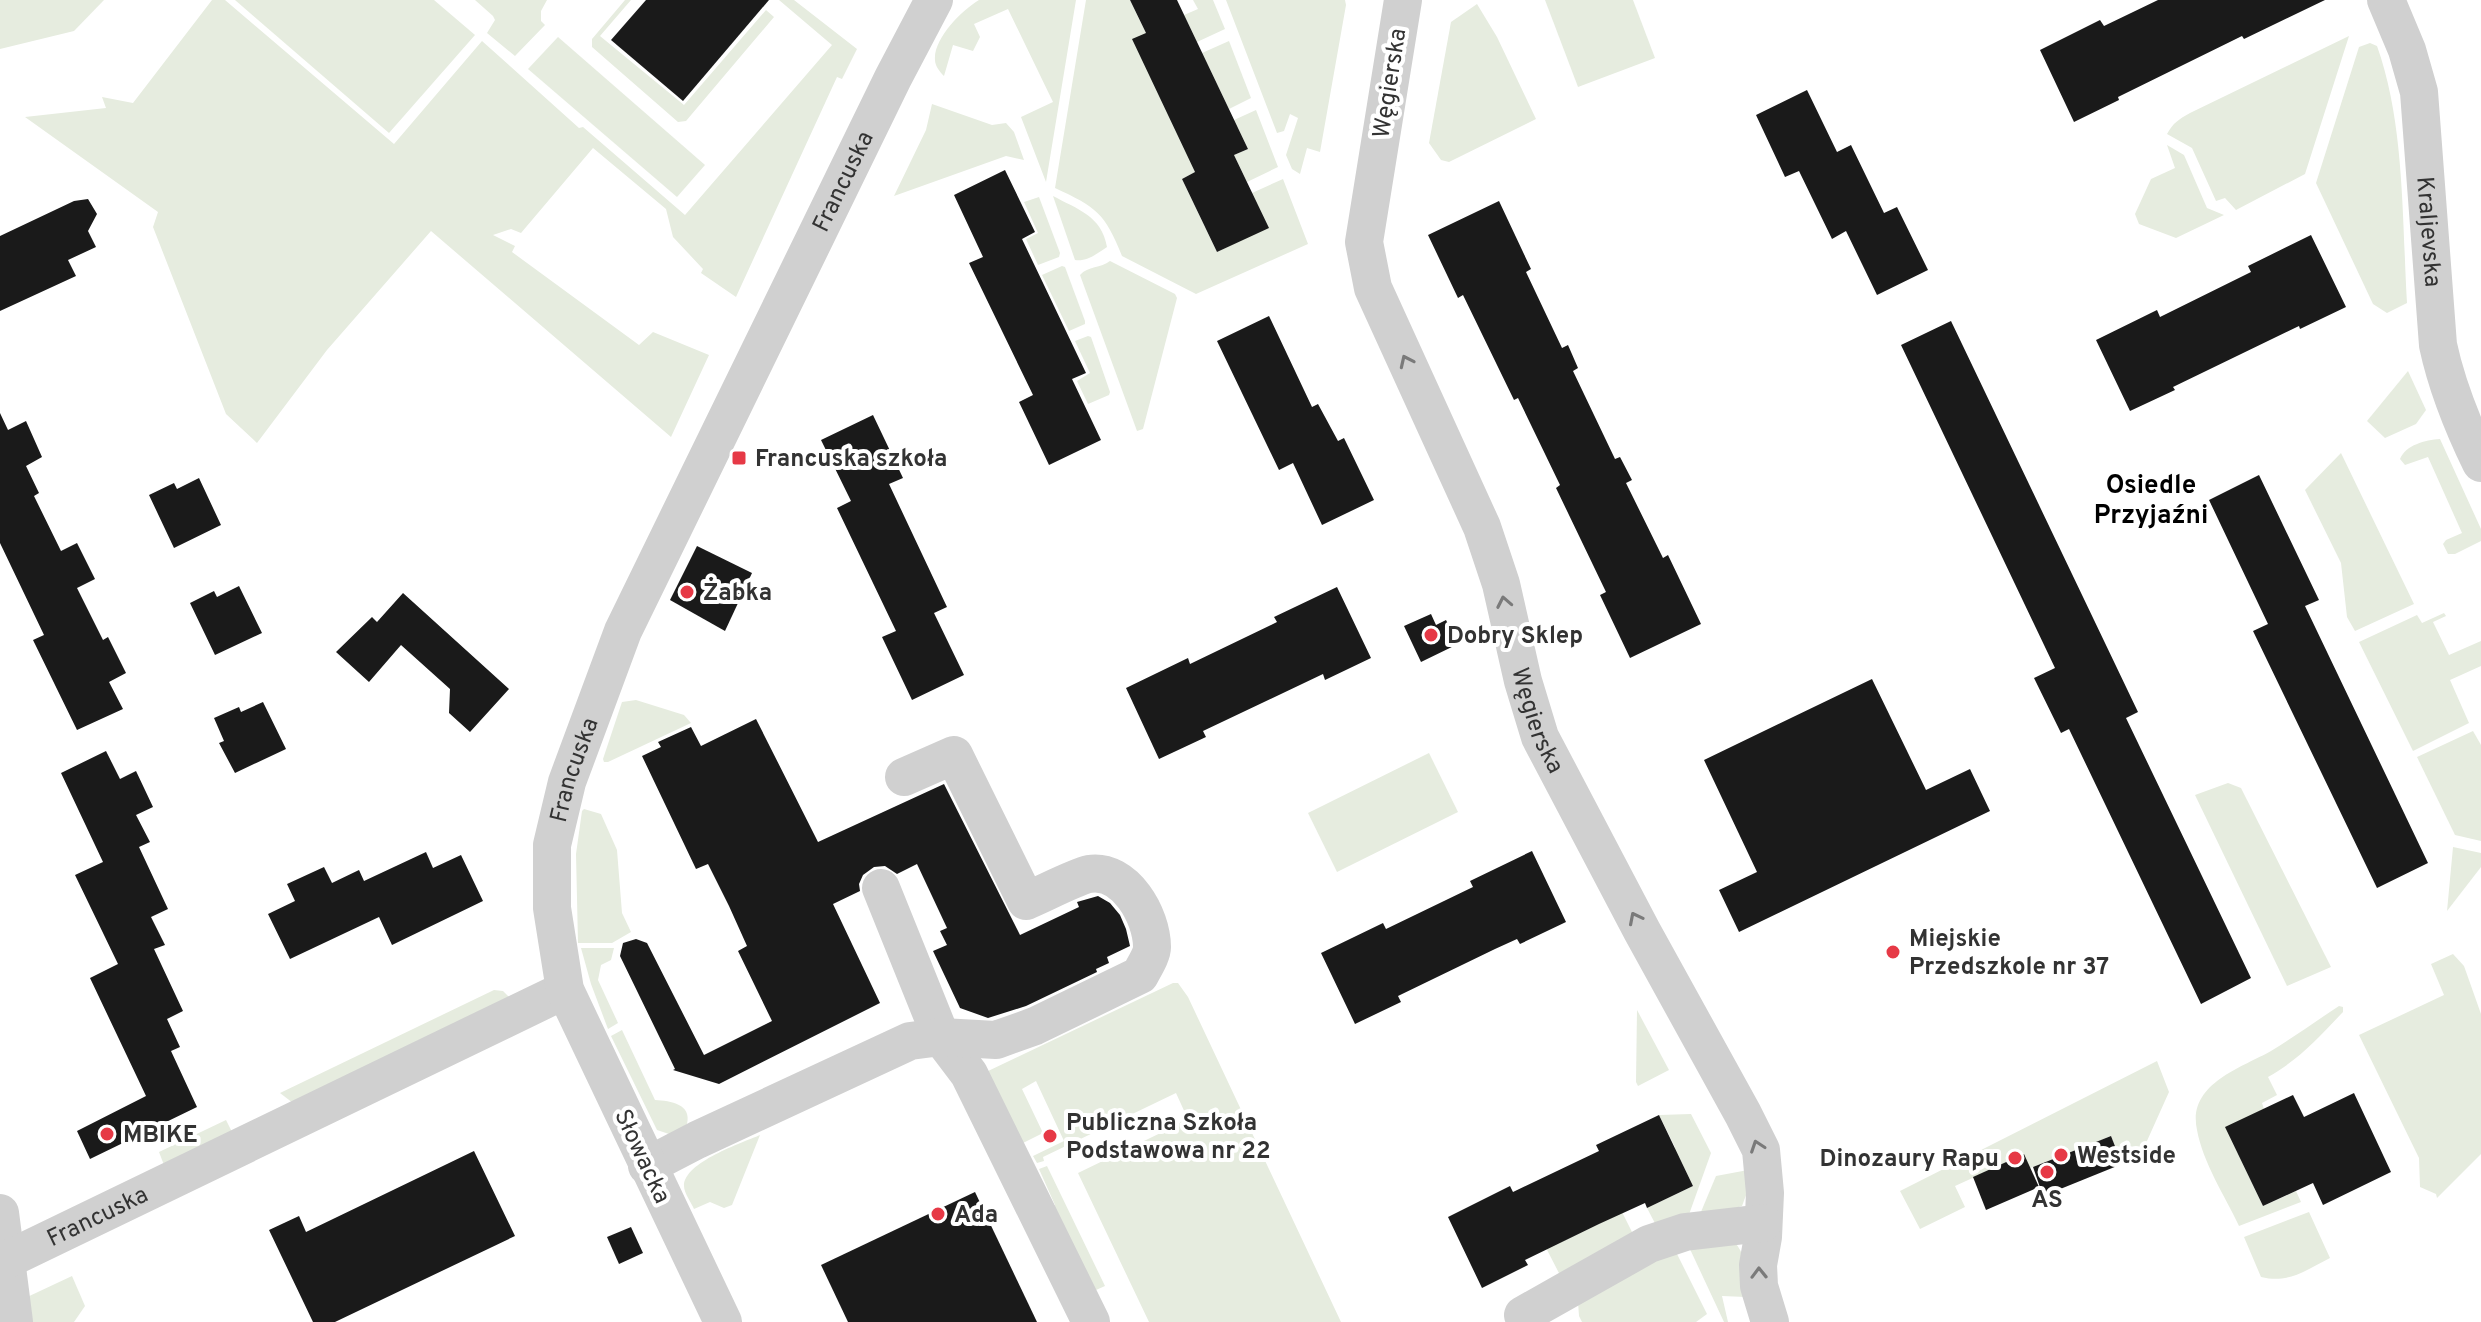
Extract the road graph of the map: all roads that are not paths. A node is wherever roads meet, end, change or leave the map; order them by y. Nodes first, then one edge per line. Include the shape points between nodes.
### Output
1 (934, 0) edge
2 (1403, 0) edge
3 (2386, 0) edge
4 (2481, 463) edge
5 (904, 777) dead end
6 (881, 888) dead end
7 (565, 990) junction
8 (941, 1037) junction
9 (647, 1166) junction
10 (0, 1213) edge
11 (1763, 1223) junction
12 (3, 1262) edge
13 (1523, 1315) dead end
14 (14, 1322) edge
15 (723, 1322) edge
16 (1091, 1322) edge
17 (1770, 1322) edge

1 - 7 street, Francuska via 614,653 567,782 552,845 552,908
11 -> 2 street, Węgierska via 1761,1150 1540,737 1482,527 1373,288 1364,242
3 - 4 street, Kraljevska via 2419,92 2438,345 2458,416
5 - 8 street via 954,755 1026,901 1090,874 1112,877 1132,893 1146,919 1152,949 1140,975 1035,1026 996,1040
6 - 8 street
7 - 9 street, Słowacka
7 - 12 street, Francuska
8 - 9 street via 910,1041
8 - 16 street via 969,1074
9 - 15 street, Słowacka
10 - 12 street
11 - 13 street via 1685,1232 1649,1244
17 -> 11 street, Węgierska via 1759,1286
12 - 14 street

